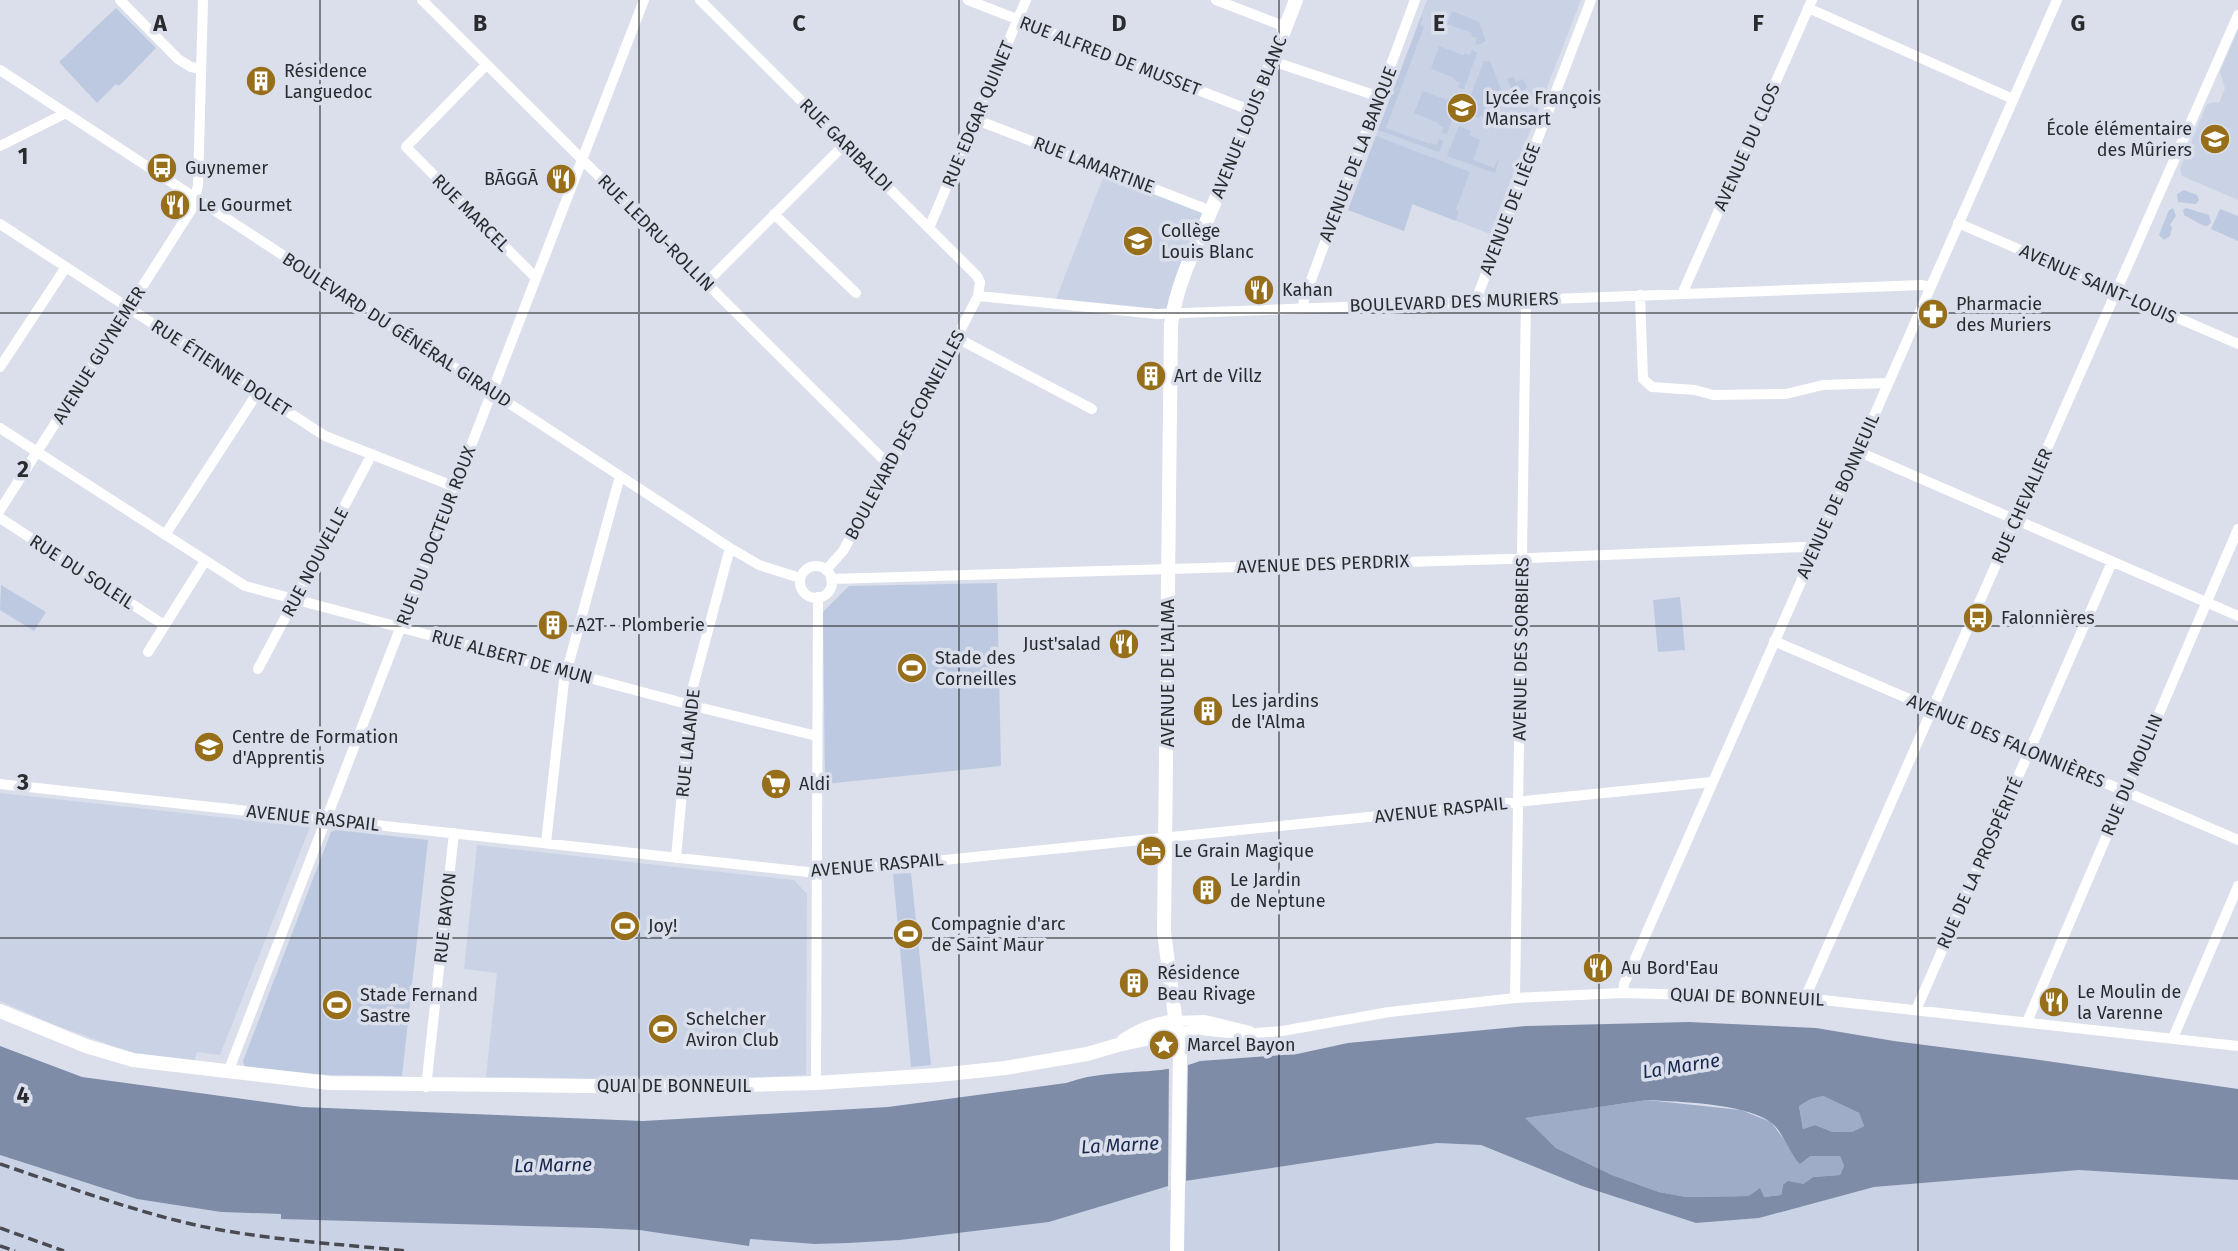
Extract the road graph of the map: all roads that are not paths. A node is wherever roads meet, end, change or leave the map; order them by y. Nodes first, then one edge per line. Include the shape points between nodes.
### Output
1 (120, 0) edge
2 (203, 0) edge
3 (422, 0) edge
4 (644, 0) edge
5 (700, 0) edge
6 (968, 0) edge
7 (1026, 0) edge
8 (1216, 0) edge
9 (1296, 0) edge
10 (1415, 0) edge
11 (1591, 0) edge
12 (2057, 0) edge
13 (1810, 4) edge
14 (2238, 15) edge
15 (1017, 19) junction
16 (1286, 27) junction
17 (1272, 61) junction
18 (486, 65) junction
19 (201, 69) junction
20 (0, 70) edge
21 (1380, 97) junction
22 (2013, 99) junction
23 (1252, 111) junction
24 (66, 113) junction
25 (976, 120) junction
26 (845, 144) junction
27 (0, 146) edge
28 (583, 160) junction
29 (195, 198) junction
30 (1211, 211) junction
31 (774, 214) junction
32 (1958, 223) junction
33 (0, 224) edge
34 (929, 228) junction
35 (66, 267) junction
36 (536, 278) junction
37 (706, 283) junction
38 (1930, 287) junction
39 (2116, 290) junction
40 (856, 293) dead end
41 (1682, 293) junction
42 (1640, 295) junction
43 (978, 296) junction
44 (1526, 299) junction
45 (1479, 301) junction
46 (129, 308) junction
47 (1303, 308) junction
48 (1172, 313) junction
49 (957, 338) junction
50 (2238, 344) edge
51 (0, 367) edge
52 (1887, 383) junction
53 (492, 391) junction
54 (258, 392) junction
55 (1092, 409) dead end
56 (0, 428) edge
57 (1857, 451) junction
58 (38, 452) junction
59 (372, 454) junction
60 (890, 466) junction
61 (620, 476) junction
62 (455, 487) junction
63 (0, 510) edge
64 (0, 519) edge
65 (2015, 520) junction
66 (2238, 529) edge
67 (165, 535) junction
68 (730, 548) junction
69 (1814, 550) junction
70 (1522, 558) junction
71 (205, 561) junction
72 (2112, 562) junction
73 (1169, 569) junction
74 (828, 575) junction
75 (800, 578) junction
76 (818, 597) junction
77 (295, 599) junction
78 (2206, 602) junction
79 (2238, 616) edge
80 (164, 625) junction
81 (401, 627) junction
82 (1774, 641) junction
83 (148, 652) dead end
84 (258, 669) dead end
85 (567, 672) junction
86 (691, 705) junction
87 (1933, 709) junction
88 (817, 737) junction
89 (2029, 750) junction
90 (1712, 782) junction
91 (0, 784) edge
92 (2125, 792) junction
93 (1519, 802) junction
94 (326, 819) junction
95 (454, 833) junction
96 (1165, 837) junction
97 (2238, 840) edge
98 (546, 843) junction
99 (676, 858) junction
100 (817, 873) junction
101 (2238, 886) edge
102 (1623, 993) junction
103 (1515, 998) junction
104 (1805, 998) junction
105 (1916, 1010) junction
106 (0, 1012) edge
107 (2027, 1022) junction
108 (1177, 1026) junction
109 (2173, 1038) junction
110 (2238, 1046) edge
111 (228, 1072) junction
112 (816, 1083) junction
113 (427, 1085) junction
114 (1178, 1199) junction
115 (1171, 1251) edge
116 (1177, 1251) edge

1 - 19 street via 178,59
2 - 19 street
3 - 18 street, RUE LEDRU-ROLLIN
4 - 28 street, RUE DU DOCTEUR ROUX
5 - 26 street, RUE GARIBALDI
6 - 15 street, RUE ALFRED DE MUSSET
7 - 15 street, RUE EDGAR QUINET
8 - 16 street
9 - 16 main road, AVENUE LOUIS BLANC
10 - 21 street, AVENUE DE LA BANQUE
11 - 45 street, AVENUE DE LIÈGE
12 - 22 street, AVENUE DE BONNEUIL
13 - 22 street
13 - 41 street, AVENUE DU CLOS
14 - 39 street, RUE CHEVALIER
15 - 23 street, RUE ALFRED DE MUSSET
15 - 25 street, RUE EDGAR QUINET
16 - 17 main road, AVENUE LOUIS BLANC
17 - 21 street
17 - 23 main road, AVENUE LOUIS BLANC
18 - 28 street, RUE LEDRU-ROLLIN
18 - 36 street, RUE MARCEL via 406,147
19 - 29 street
20 - 24 street, BOULEVARD DU GÉNÉRAL GIRAUD
21 - 47 street, AVENUE DE LA BANQUE
22 - 32 street, AVENUE DE BONNEUIL
23 - 30 main road, AVENUE LOUIS BLANC
24 - 27 street
24 - 29 street, BOULEVARD DU GÉNÉRAL GIRAUD
25 - 30 street, RUE LAMARTINE
25 - 34 street, RUE EDGAR QUINET
26 - 31 street
26 - 34 street, RUE GARIBALDI
28 - 36 street, RUE DU DOCTEUR ROUX
28 - 37 street, RUE LEDRU-ROLLIN
29 - 46 street, AVENUE GUYNEMER
29 - 53 street, BOULEVARD DU GÉNÉRAL GIRAUD
30 - 48 main road, AVENUE LOUIS BLANC
31 - 37 street
31 - 40 street
32 - 38 street, AVENUE DE BONNEUIL
32 - 39 street, AVENUE SAINT-LOUIS
33 - 35 street, RUE ÉTIENNE DOLET
34 - 43 street, RUE GARIBALDI via 977,276
35 - 46 street, RUE ÉTIENNE DOLET
35 - 51 street
36 - 53 street, RUE DU DOCTEUR ROUX
37 - 60 street, RUE LEDRU-ROLLIN
38 - 41 street, BOULEVARD DES MURIERS
38 - 52 street, AVENUE DE BONNEUIL
39 - 50 street, AVENUE SAINT-LOUIS
39 - 65 street, RUE CHEVALIER
41 - 42 street, BOULEVARD DES MURIERS
42 - 44 street, BOULEVARD DES MURIERS
42 - 52 street via 1643,379 1653,387 1713,395 1786,394 1823,386
43 - 48 street, BOULEVARD DES MURIERS
43 - 49 street, BOULEVARD DES CORNEILLES
44 - 45 street, BOULEVARD DES MURIERS
44 - 70 street, AVENUE DES SORBIERS
45 - 47 street, BOULEVARD DES MURIERS
46 - 54 street, RUE ÉTIENNE DOLET
46 - 58 street, AVENUE GUYNEMER
47 - 48 street, BOULEVARD DES MURIERS
48 - 73 main road, AVENUE DE L'ALMA
49 - 55 street
49 - 60 street, BOULEVARD DES CORNEILLES
52 - 57 street, AVENUE DE BONNEUIL
53 - 61 street, BOULEVARD DU GÉNÉRAL GIRAUD
53 - 62 street, RUE DU DOCTEUR ROUX
54 - 59 street, RUE ÉTIENNE DOLET via 325,436
54 - 67 street
56 - 58 street, RUE ALBERT DE MUN
57 - 65 street
57 - 69 street, AVENUE DE BONNEUIL
58 - 63 street, AVENUE GUYNEMER
58 - 67 street, RUE ALBERT DE MUN
59 - 62 street, RUE ÉTIENNE DOLET
59 - 77 street, RUE NOUVELLE
60 - 74 street, BOULEVARD DES CORNEILLES
61 - 68 street, BOULEVARD DU GÉNÉRAL GIRAUD
61 - 85 street
62 - 81 street, RUE DU DOCTEUR ROUX
64 - 80 street, RUE DU SOLEIL
65 - 72 street
65 - 87 street, RUE CHEVALIER
66 - 78 street, RUE DU MOULIN
67 - 71 street, RUE ALBERT DE MUN
68 - 75 street, BOULEVARD DU GÉNÉRAL GIRAUD via 760,565
68 - 86 street, RUE LALANDE
69 - 70 street, AVENUE DES PERDRIX
69 - 82 street, AVENUE DE BONNEUIL
70 - 73 street, AVENUE DES PERDRIX
70 - 93 street, AVENUE DES SORBIERS
71 - 77 street, RUE ALBERT DE MUN via 245,586
71 - 80 street
72 - 78 street
72 - 89 street, RUE DE LA PROSPÉRITÉ
73 - 74 street, AVENUE DES PERDRIX
73 - 96 main road, AVENUE DE L'ALMA
74 - 75 street via 816,566 806,569
74 - 76 street via 827,593
75 - 76 street via 804,592
76 - 88 street
77 - 81 street, RUE ALBERT DE MUN
77 - 84 street, RUE NOUVELLE
78 - 79 street
78 - 92 street, RUE DU MOULIN
80 - 83 street
81 - 85 street, RUE ALBERT DE MUN
81 - 94 street, RUE DU DOCTEUR ROUX
82 - 87 street, AVENUE DES FALONNIÈRES
82 - 90 street, AVENUE DE BONNEUIL
85 - 86 street, RUE ALBERT DE MUN
85 - 98 street
86 - 88 street, RUE ALBERT DE MUN
86 - 99 street, RUE LALANDE
87 - 89 street, AVENUE DES FALONNIÈRES
87 - 104 street, RUE CHEVALIER
88 - 100 street
89 - 92 street, AVENUE DES FALONNIÈRES
89 - 105 street, RUE DE LA PROSPÉRITÉ
90 - 93 street, AVENUE RASPAIL
90 - 102 street, AVENUE DE BONNEUIL
91 - 94 street, AVENUE RASPAIL
92 - 97 street, AVENUE DES FALONNIÈRES
92 - 107 street, RUE DU MOULIN
93 - 96 street, AVENUE RASPAIL
93 - 103 street, AVENUE DES SORBIERS
94 - 95 street, AVENUE RASPAIL
94 - 111 street, RUE DU DOCTEUR ROUX
95 - 98 street, AVENUE RASPAIL
95 - 113 street, RUE BAYON
96 - 100 street, AVENUE RASPAIL
96 - 108 main road, AVENUE DE L'ALMA via 1164,932
98 - 99 street, AVENUE RASPAIL
99 - 100 street, AVENUE RASPAIL
100 - 112 street
101 - 109 street
102 - 103 street, QUAI DE BONNEUIL
102 - 104 street, QUAI DE BONNEUIL
103 - 108 street, QUAI DE BONNEUIL via 1389,1012 1282,1031 1237,1034
104 - 105 street, QUAI DE BONNEUIL
105 - 107 street, QUAI DE BONNEUIL
106 - 111 main road, QUAI DE BONNEUIL via 133,1060
107 - 109 street, QUAI DE BONNEUIL
108 - 112 main road, QUAI DE BONNEUIL via 1080,1056 1005,1068
108 - 114 main road, AVENUE DE L'ALMA
109 - 110 street, QUAI DE BONNEUIL
111 - 113 main road, QUAI DE BONNEUIL via 329,1083
112 - 113 main road, QUAI DE BONNEUIL
114 - 115 main road
114 - 116 main road

